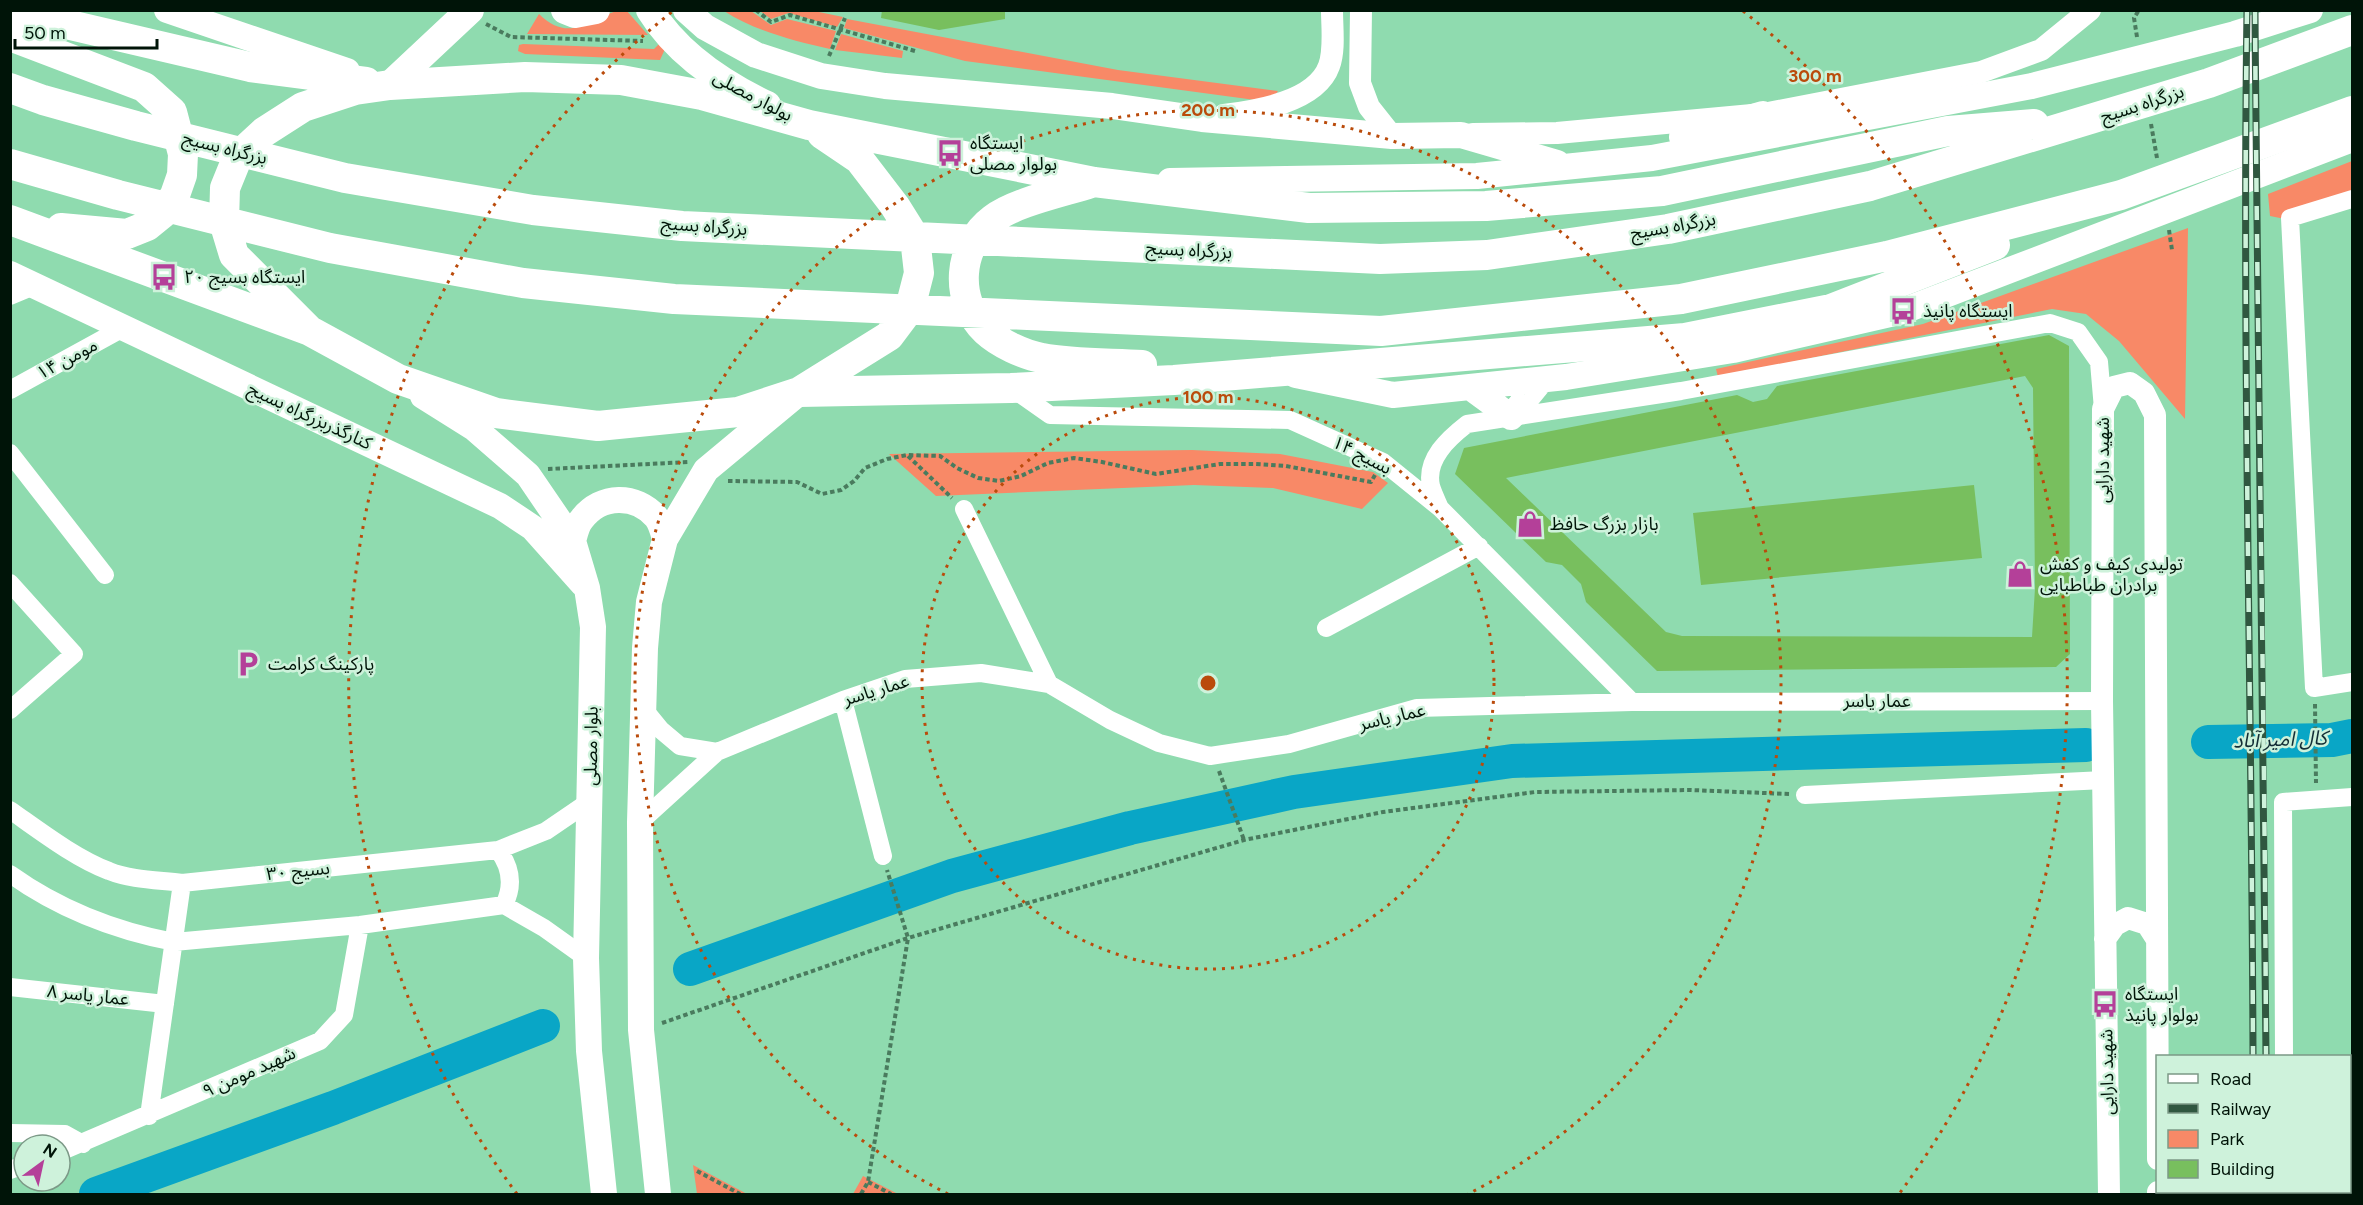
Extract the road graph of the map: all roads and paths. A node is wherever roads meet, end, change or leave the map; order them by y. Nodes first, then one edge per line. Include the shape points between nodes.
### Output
1 (167, 10) edge
2 (470, 10) edge
3 (565, 10) edge
4 (596, 10) edge
5 (650, 10) edge
6 (686, 10) edge
7 (756, 10) edge
8 (1332, 10) edge
9 (1360, 10) edge
10 (2090, 10) edge
11 (2139, 10) edge
12 (2310, 10) edge
13 (10, 11) edge
14 (845, 18) dead end
15 (840, 30) junction
16 (2352, 30) edge
17 (10, 36) edge
18 (2138, 42) dead end
19 (915, 51) dead end
20 (1332, 53) junction
21 (1359, 58) junction
22 (821, 76) junction
23 (390, 85) junction
24 (10, 88) edge
25 (2352, 111) edge
26 (1763, 114) junction
27 (2097, 118) junction
28 (1202, 119) junction
29 (2151, 123) dead end
30 (809, 125) junction
31 (1461, 135) junction
32 (1392, 136) junction
33 (2352, 139) edge
34 (10, 164) edge
35 (1572, 168) junction
36 (2159, 169) dead end
37 (1094, 182) junction
38 (2121, 195) junction
39 (2352, 198) edge
40 (18, 223) edge
41 (2168, 227) dead end
42 (2172, 250) dead end
43 (10, 274) edge
44 (34, 286) junction
45 (10, 296) edge
46 (123, 328) junction
47 (310, 331) junction
48 (1276, 371) junction
49 (398, 379) junction
50 (1174, 380) junction
51 (1541, 380) junction
52 (1470, 387) junction
53 (1011, 388) junction
54 (10, 390) edge
55 (799, 392) junction
56 (2103, 409) junction
57 (1511, 417) junction
58 (10, 453) edge
59 (907, 455) junction
60 (1383, 462) junction
61 (706, 470) junction
62 (528, 475) junction
63 (1440, 508) junction
64 (964, 509) joint
65 (665, 539) junction
66 (573, 541) junction
67 (1479, 546) junction
68 (105, 575) dead end
69 (10, 583) edge
70 (587, 588) junction
71 (1326, 628) dead end
72 (2352, 682) edge
73 (1050, 684) junction
74 (843, 700) junction
75 (2102, 701) junction
76 (1632, 702) junction
77 (643, 708) junction
78 (10, 710) edge
79 (2317, 727) dead end
80 (717, 752) junction
81 (2317, 762) dead end
82 (1223, 778) dead end
83 (2104, 780) junction
84 (1804, 795) joint
85 (2352, 797) edge
86 (590, 801) junction
87 (10, 810) edge
88 (640, 822) junction
89 (1244, 840) junction
90 (498, 850) junction
91 (883, 856) dead end
92 (10, 874) edge
93 (182, 884) junction
94 (893, 889) dead end
95 (504, 905) junction
96 (360, 925) junction
97 (2156, 938) junction
98 (908, 939) junction
99 (2105, 939) junction
100 (174, 942) junction
101 (586, 958) junction
102 (10, 987) edge
103 (165, 1004) junction
104 (641, 1030) junction
105 (2157, 1055) edge
106 (2284, 1055) edge
107 (149, 1116) junction
108 (10, 1133) edge
109 (83, 1144) junction
110 (72, 1148) edge
111 (697, 1171) dead end
112 (868, 1182) junction
113 (604, 1194) edge
114 (658, 1194) edge
115 (740, 1194) edge
116 (861, 1194) edge
117 (891, 1194) edge
118 (2109, 1194) edge

1 - 23 main road
2 - 23 main road
3 - 4 main road via 575,14
5 - 30 main road, بولوار مصلی via 662,30 704,69 735,90
6 - 22 main road via 705,27 756,55
7 - 15 path via 771,22 790,15
8 - 20 street
9 - 21 street
10 - 26 street via 2041,50 1981,72
11 - 18 path via 2134,18
12 - 35 main road via 2235,34 2032,86 1652,158
13 - 23 highway via 249,67
14 - 15 path
15 - 19 path
15 - 22 path
16 - 27 highway, بزرگراه بسیج via 2208,83
17 - 40 highway via 144,87 172,112 183,154 182,175 175,195 163,213 147,226 127,234
20 - 21 street via 1339,67 1353,66
20 - 28 street via 1320,81 1304,92 1268,109
21 - 32 street via 1360,83 1369,107
22 - 28 main road
23 - 30 highway via 525,77 621,80 702,95
23 - 47 highway via 355,90 303,107 264,132 238,156 225,188 224,222 234,255
24 - 27 highway, بزرگراه بسیج via 136,126 345,178 533,210 682,226 1380,259 1487,255 1668,229 1870,186
25 - 38 highway
26 - 31 street via 1557,133
26 - 35 main road
27 - 37 highway via 1948,131 1662,191 1486,206 1309,208
28 - 32 main road
29 - 36 path
30 - 37 highway
30 - 55 highway via 859,159 895,206 915,237 920,273 910,308 889,336
31 - 32 main road
31 - 35 main road
33 - 51 main road via 1903,311 1733,351
34 - 38 highway via 330,248 523,283 674,298 1381,331 1681,299 1887,256
35 - 37 main road via 1478,176
37 - 50 highway via 1013,208 978,233 963,272 972,313 1002,343 1041,358 1147,365
38 - 48 highway via 1831,309 1685,338
39 - 72 street via 2290,218 2314,688
40 - 47 highway
41 - 42 path
43 - 44 main road, کنارگذربزرگراه بسیج
44 - 45 street
44 - 46 main road, کنارگذربزرگراه بسیج
46 - 54 street, مومن ۱۴
46 - 70 main road, کنارگذربزرگراه بسیج via 500,506 533,528
47 - 49 highway
48 - 50 highway
48 - 52 main road via 1393,395
49 - 55 highway via 496,413 598,426 738,412
49 - 62 main road, بلوار مصلی via 474,428
50 - 53 highway
51 - 52 main road
51 - 57 main road
52 - 57 main road
53 - 55 highway
53 - 60 street, بسیج ۱۴ via 1050,415 1290,420
55 - 61 main road
56 - 57 street via 2099,362 2078,332 2050,323 1681,391
56 - 75 street, شهید دارایی
56 - 97 street, شهید دارایی via 2114,387 2130,383 2144,393 2155,415
57 - 63 street via 1467,424 1446,440 1432,465 1431,484
58 - 68 street
59 - 60 path via 940,456 978,478 999,481 1074,458 1156,474 1220,464 1255,464 1371,482
59 - 61 path via 865,468 854,482 822,494 797,482 721,481
59 - 64 path
60 - 63 street, بسیج ۱۴
61 - 62 path via 695,462 536,469
61 - 65 main road
62 - 66 main road, بلوار مصلی
63 - 67 street, بسیج ۱۴
64 - 73 street
65 - 66 main road via 657,518 640,504 618,499 588,512 580,520
65 - 77 main road via 649,602
66 - 70 main road, بلوار مصلی
67 - 71 street
67 - 76 street, بسیج ۱۴
69 - 78 street via 74,654
70 - 86 main road, بلوار مصلی via 593,627
73 - 74 street, عمار یاسر via 981,673 905,679
73 - 76 street, عمار یاسر via 1110,720 1159,743 1209,756 1289,744 1417,708
74 - 80 street, عمار یاسر
74 - 91 street
75 - 76 street, عمار یاسر
75 - 83 street, شهید دارایی
77 - 80 street via 680,746
77 - 88 main road
79 - 81 path
80 - 88 street
82 - 89 path
83 - 84 street
83 - 99 street, شهید دارایی
84 - 89 path via 1690,790 1535,792 1383,812
85 - 106 street via 2283,802
86 - 90 street, بسیج ۳۰ via 546,831
86 - 101 main road, بلوار مصلی
87 - 93 street, بسیج ۳۰ via 108,871
88 - 104 main road
89 - 98 path
90 - 93 street, بسیج ۳۰
90 - 95 street via 505,859 510,880
92 - 100 street via 93,920
93 - 100 street
94 - 98 path
95 - 96 street
95 - 101 street
96 - 100 street
96 - 107 street, شهید مومن ۹ via 344,1015 320,1041
97 - 99 street via 2147,924 2128,918 2115,925
97 - 105 street, شهید دارایی
98 - 104 path
98 - 112 path
99 - 118 street, شهید دارایی
100 - 103 street
101 - 113 main road, بلوار مصلی via 589,1051
102 - 103 street, عمار یاسر ۸
103 - 107 street
104 - 114 main road
107 - 109 street, شهید مومن ۹
108 - 109 street via 65,1134
109 - 110 street, شهید مومن ۹
111 - 115 path
112 - 116 path
112 - 117 path

